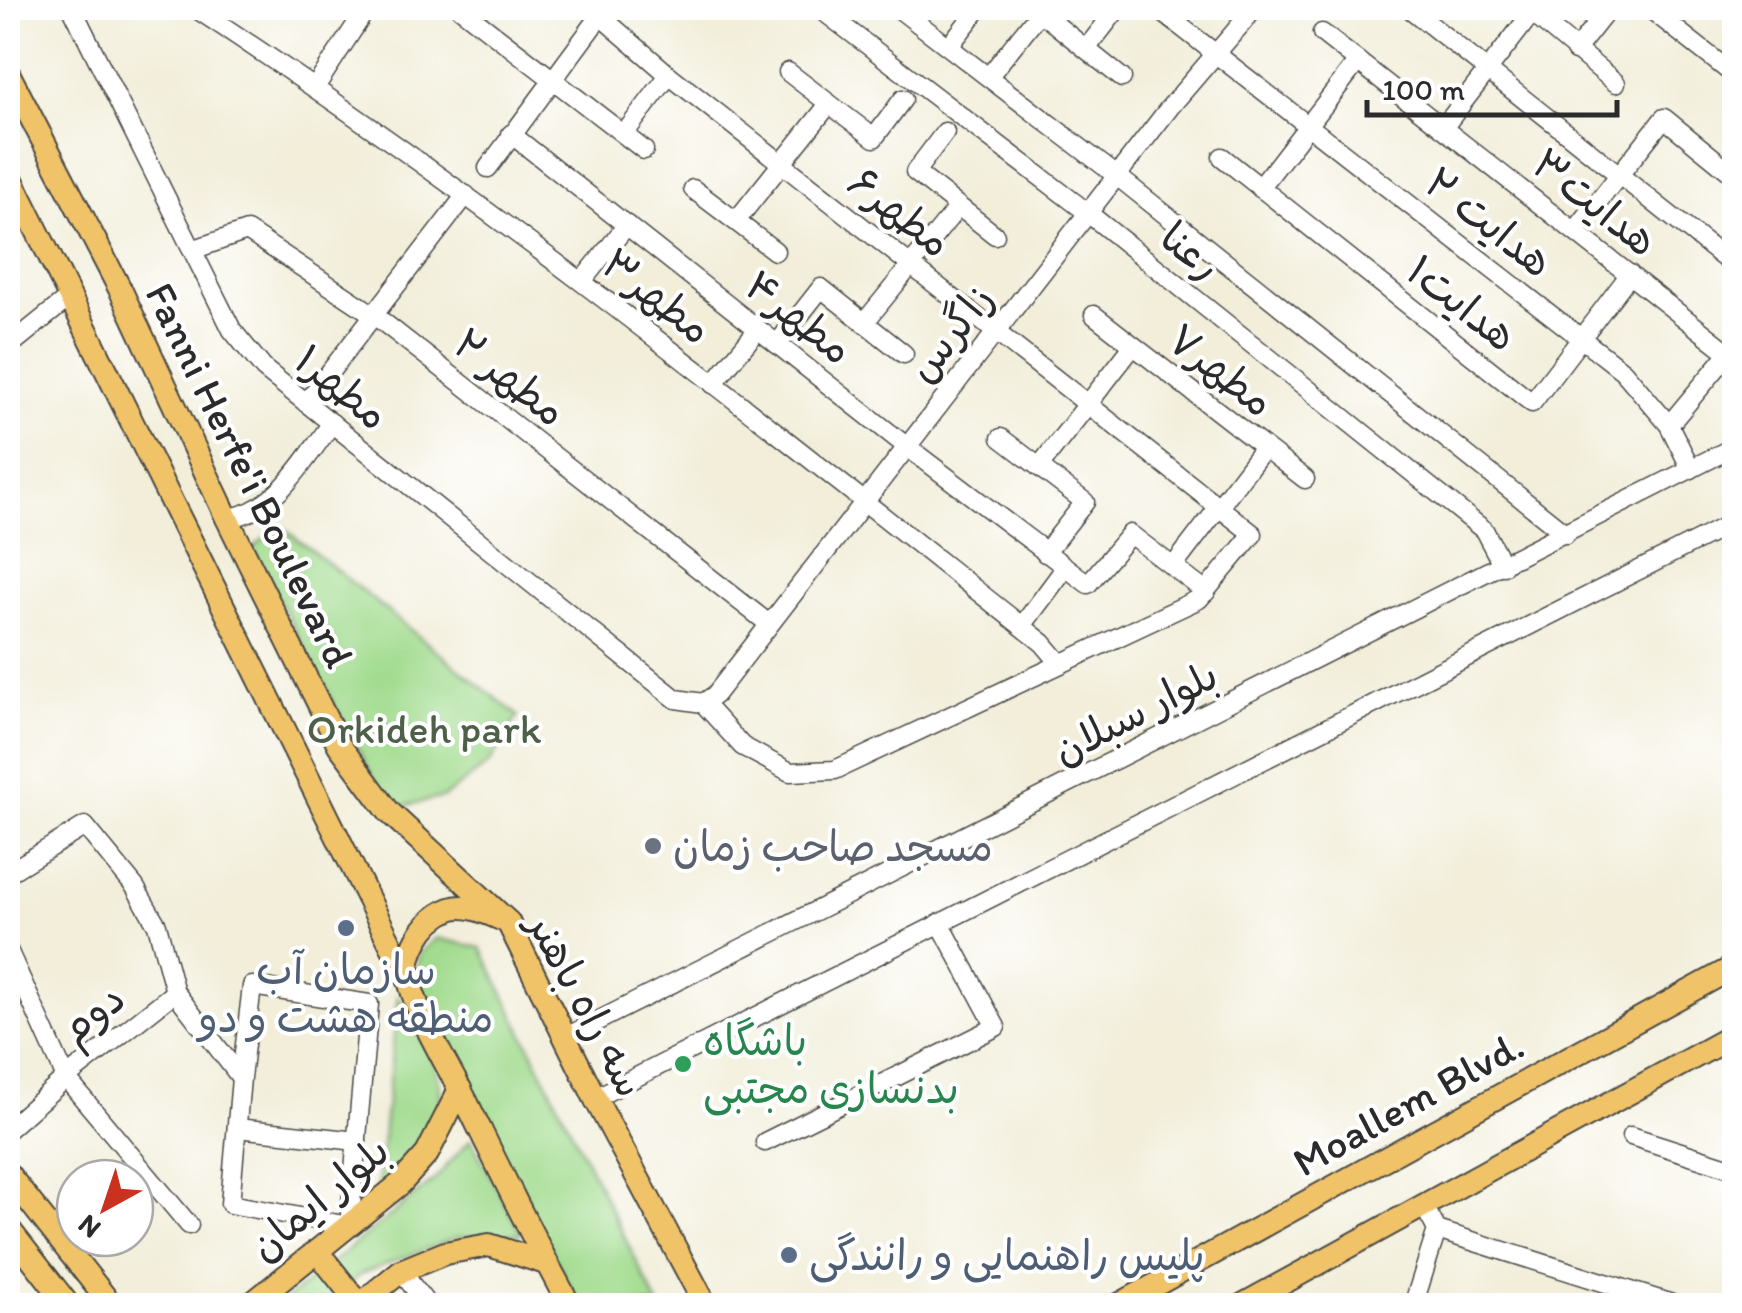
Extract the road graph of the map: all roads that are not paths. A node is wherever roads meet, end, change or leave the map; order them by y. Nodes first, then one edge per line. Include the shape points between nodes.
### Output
1 (72, 8) edge
2 (195, 8) edge
3 (367, 8) edge
4 (460, 8) edge
5 (727, 8) edge
6 (769, 8) edge
7 (819, 8) edge
8 (898, 8) edge
9 (979, 8) edge
10 (1118, 8) edge
11 (1157, 8) edge
12 (1255, 8) edge
13 (1409, 8) edge
14 (1609, 8) edge
15 (1650, 8) edge
16 (600, 10) edge
17 (485, 15) edge
18 (1322, 32) dead end
19 (950, 45) junction
20 (1086, 49) junction
21 (1576, 51) junction
22 (1215, 56) junction
23 (1358, 61) junction
24 (1486, 70) junction
25 (788, 72) dead end
26 (1734, 74) edge
27 (669, 76) junction
28 (989, 76) junction
29 (9, 77) edge
30 (554, 78) junction
31 (1122, 78) dead end
32 (1616, 83) dead end
33 (316, 86) junction
34 (904, 99) dead end
35 (829, 104) junction
36 (1308, 125) junction
37 (1443, 128) junction
38 (945, 132) dead end
39 (511, 134) junction
40 (624, 134) junction
41 (644, 150) dead end
42 (1222, 158) dead end
43 (782, 164) junction
44 (488, 168) dead end
45 (1733, 170) edge
46 (8, 172) edge
47 (1618, 174) junction
48 (1117, 176) junction
49 (1260, 188) junction
50 (694, 189) dead end
51 (466, 195) junction
52 (958, 207) junction
53 (1088, 213) junction
54 (736, 222) junction
55 (627, 226) junction
56 (1575, 232) junction
57 (995, 235) dead end
58 (192, 250) junction
59 (775, 251) dead end
60 (911, 265) junction
61 (1734, 266) edge
62 (1630, 274) junction
63 (582, 281) junction
64 (72, 296) junction
65 (374, 315) junction
66 (1094, 316) dead end
67 (864, 323) junction
68 (758, 329) junction
69 (995, 332) junction
70 (1580, 338) junction
71 (777, 344) junction
72 (1133, 346) junction
73 (8, 347) edge
74 (1732, 350) edge
75 (904, 354) dead end
76 (713, 384) junction
77 (306, 403) junction
78 (1088, 404) junction
79 (332, 423) junction
80 (1669, 425) junction
81 (1001, 438) dead end
82 (906, 446) junction
83 (1734, 447) edge
84 (1264, 448) junction
85 (1040, 467) junction
86 (1691, 469) junction
87 (1305, 480) dead end
88 (863, 501) junction
89 (1219, 508) junction
90 (227, 518) junction
91 (1734, 522) edge
92 (1566, 534) junction
93 (1044, 553) junction
94 (1173, 566) junction
95 (1503, 566) junction
96 (1065, 568) junction
97 (1206, 592) junction
98 (769, 624) junction
99 (1022, 626) junction
100 (1059, 662) junction
101 (703, 704) junction
102 (9, 870) edge
103 (508, 922) junction
104 (940, 923) junction
105 (8, 950) edge
106 (1734, 967) edge
107 (409, 982) junction
108 (175, 992) junction
109 (1734, 1036) edge
110 (566, 1037) junction
111 (66, 1078) junction
112 (241, 1078) junction
113 (460, 1089) junction
114 (595, 1098) junction
115 (237, 1128) junction
116 (8, 1129) edge
117 (1631, 1136) dead end
118 (356, 1140) junction
119 (765, 1142) dead end
120 (1734, 1169) edge
121 (8, 1174) edge
122 (1424, 1206) junction
123 (189, 1225) dead end
124 (349, 1226) junction
125 (8, 1228) edge
126 (1436, 1230) junction
127 (317, 1251) junction
128 (546, 1263) junction
129 (402, 1271) junction
130 (358, 1305) edge
131 (69, 1306) edge
132 (112, 1306) edge
133 (248, 1306) edge
134 (428, 1306) edge
135 (570, 1306) edge
136 (706, 1306) edge
137 (1116, 1306) edge
138 (1241, 1306) edge
139 (1414, 1306) edge
140 (1679, 1306) edge

1 - 58 street, مطهر۱
2 - 33 street, مطهر۳
3 - 33 street
4 - 17 street
5 - 6 street via 757,14
7 - 53 street, رعنا
8 - 19 street, رعنا
9 - 19 street
10 - 20 street
11 - 22 street, هدایت ۲
12 - 22 street, زاگرس
13 - 24 street
14 - 21 street
15 - 26 street
16 - 27 street, مطهر۶
16 - 30 street
17 - 30 street
18 - 23 street, هدایت۳
19 - 28 street, رعنا
20 - 28 street via 1040,12
20 - 31 street
21 - 24 street via 1532,13
21 - 32 street
22 - 36 street, هدایت ۲
22 - 48 street, زاگرس
23 - 36 street
23 - 37 street, هدایت۳
24 - 37 street
24 - 47 street
25 - 35 street
27 - 40 street
27 - 43 street, مطهر۶
28 - 48 street, رعنا
29 - 90 main road, Fanni Herfe'i Boulevard via 121,291
30 - 39 street
30 - 40 street
33 - 51 street, مطهر۳
34 - 35 street via 874,138
35 - 43 street
36 - 49 street
36 - 70 street, هدایت ۲
37 - 56 street, هدایت۳
38 - 52 street via 914,172
39 - 44 street
39 - 55 street, مطهر۴
40 - 41 street
42 - 49 street, هدایت۱
43 - 54 street
43 - 60 street, مطهر۶
45 - 47 street via 1664,118
46 - 64 main road, Fanni Herfe'i Boulevard
47 - 56 street
47 - 61 street
48 - 53 street, زاگرس
48 - 92 street, رعنا
49 - 70 street, هدایت۱ via 1532,403
50 - 54 street
51 - 63 street, مطهر۳
51 - 65 street
52 - 57 street
52 - 60 street
53 - 69 street, زاگرس
53 - 95 street, رعنا via 1484,530
54 - 59 street
55 - 63 street
55 - 68 street, مطهر۴
56 - 62 street, هدایت۳
58 - 65 street, مطهر ۲ via 247,232
58 - 77 street, مطهر۱ via 232,330 264,370
60 - 67 street
60 - 69 street, مطهر۶
62 - 70 street, هدایت۱
62 - 74 street, هدایت۳
63 - 76 street, مطهر۳
64 - 73 street
64 - 107 main road, Fanni Herfe'i Boulevard
65 - 77 street
65 - 98 street, مطهر ۲
66 - 72 street, مطهر۷
67 - 71 street via 821,288
67 - 75 street
68 - 71 street, مطهر۴
68 - 76 street
69 - 78 street, مطهر۶
69 - 82 street, زاگرس
70 - 80 street, هدایت ۲ via 1623,371
71 - 82 street, مطهر۴
72 - 78 street
72 - 84 street, مطهر۷
74 - 80 street
76 - 88 street, مطهر۳
77 - 79 street, مطهر۱
78 - 85 street
78 - 89 street, مطهر۶
79 - 90 street via 263,506
79 - 101 street, مطهر۱ via 676,700
80 - 86 street, هدایت ۲
81 - 85 street
82 - 88 street, زاگرس
82 - 93 street, مطهر۴
83 - 86 street, بلوار سبلان
84 - 87 street, مطهر۷
84 - 89 street
85 - 93 street via 1085,502
86 - 92 street, بلوار سبلان
88 - 98 street, زاگرس
88 - 99 street, مطهر۳
89 - 94 street
89 - 97 street, مطهر۶ via 1253,534
90 - 103 main road, Fanni Herfe'i Boulevard via 340,745 389,812
91 - 104 street
92 - 95 street, بلوار سبلان
93 - 96 street, مطهر۴
94 - 96 street via 1130,534 1088,584
94 - 97 street
95 - 110 street, بلوار سبلان
96 - 99 street
97 - 100 street
98 - 101 street, زاگرس
99 - 100 street, مطهر۳
100 - 101 street via 835,770 790,772 742,746
102 - 108 street via 86,826 157,925
103 - 107 main road, سه راه باهنر via 451,908 413,946
103 - 110 main road, سه راه باهنر
104 - 114 street via 709,1049
104 - 119 street via 996,1027
105 - 111 street
106 - 137 main road, Moallem Blvd.
107 - 113 main road
108 - 111 street, دوم
108 - 112 street
109 - 122 main road
110 - 114 main road, سه راه باهنر
111 - 116 street, دوم
111 - 123 street
112 - 115 street
112 - 118 street via 252,986 369,1004
113 - 124 main road, بلوار ایمان via 427,1154
113 - 128 main road
114 - 136 main road, سه راه باهنر
115 - 118 street
115 - 124 street via 230,1204
117 - 120 street
118 - 124 street
121 - 132 main road
122 - 126 street
122 - 138 main road
124 - 127 main road, بلوار ایمان
125 - 131 main road
126 - 139 street
126 - 140 street
127 - 130 main road
127 - 133 main road, بلوار ایمان
128 - 129 main road via 489,1245
128 - 135 main road
129 - 130 main road
129 - 134 street

